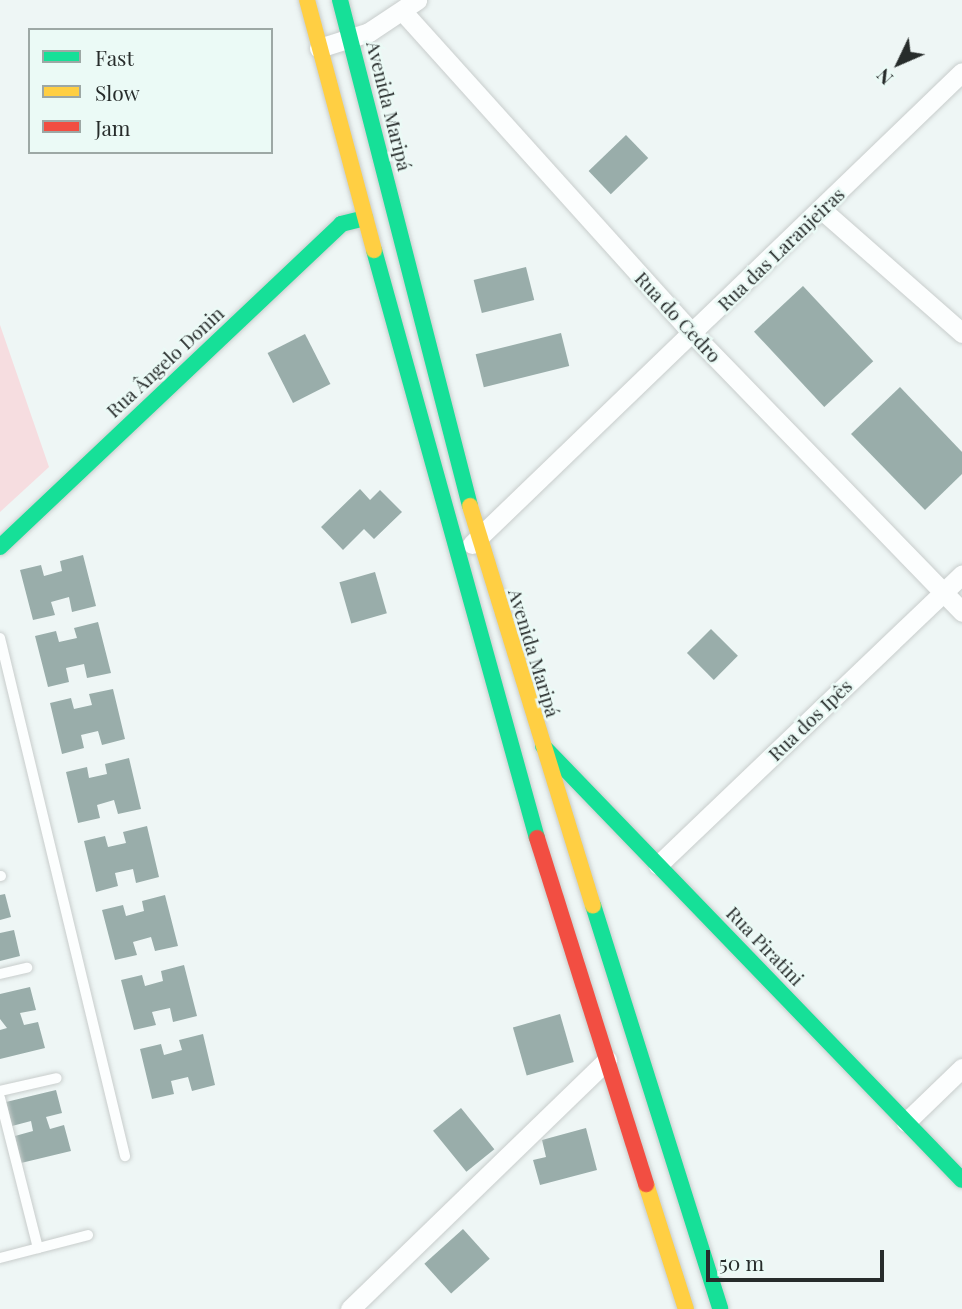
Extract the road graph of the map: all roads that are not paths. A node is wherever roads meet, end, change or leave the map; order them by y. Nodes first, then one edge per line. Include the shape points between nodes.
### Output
1 (307, 0) edge
2 (340, 0) edge
3 (410, 6) edge
4 (351, 40) junction
5 (319, 48) junction
6 (962, 72) edge
7 (821, 209) junction
8 (395, 212) junction
9 (365, 218) junction
10 (962, 333) edge
11 (693, 334) junction
12 (479, 542) junction
13 (0, 547) edge
14 (453, 548) junction
15 (962, 574) edge
16 (943, 592) junction
17 (962, 611) edge
18 (0, 638) edge
19 (538, 741) junction
20 (508, 748) junction
21 (559, 808) junction
22 (527, 810) junction
23 (658, 865) junction
24 (27, 968) dead end
25 (0, 974) edge
26 (607, 1060) junction
27 (962, 1068) edge
28 (57, 1078) dead end
29 (0, 1091) edge
30 (0, 1098) edge
31 (906, 1122) junction
32 (125, 1156) dead end
33 (962, 1180) edge
34 (88, 1235) dead end
35 (38, 1248) junction
36 (0, 1258) edge
37 (350, 1309) edge
38 (686, 1309) edge
39 (720, 1309) edge

1 - 5 main road
2 - 4 main road, Avenida Maripá
3 - 4 street
3 - 11 street, Rua do Cedro
4 - 5 street
4 - 8 main road, Avenida Maripá
5 - 9 main road
6 - 7 street, Rua das Laranjeiras
7 - 10 street
7 - 11 street, Rua das Laranjeiras
8 - 9 street
8 - 12 main road, Avenida Maripá
9 - 13 main road, Rua Ângelo Donin via 341,224
9 - 14 main road
11 - 12 street, Rua das Laranjeiras
11 - 16 street, Rua do Cedro
12 - 14 street
12 - 19 main road, Avenida Maripá
14 - 20 main road
15 - 16 street, Rua dos Ipês
16 - 17 street, Rua do Cedro
16 - 23 street, Rua dos Ipês
18 - 32 lane
19 - 20 street
19 - 21 main road, Avenida Maripá
19 - 23 main road, Rua Piratini
20 - 22 main road
21 - 22 main road via 546,799
21 - 39 main road, Avenida Maripá
22 - 26 main road
23 - 31 main road, Rua Piratini
24 - 25 lane
26 - 37 street
26 - 38 main road
27 - 31 street
28 - 29 lane
30 - 35 lane
31 - 33 main road, Rua Piratini
34 - 35 lane
35 - 36 lane

